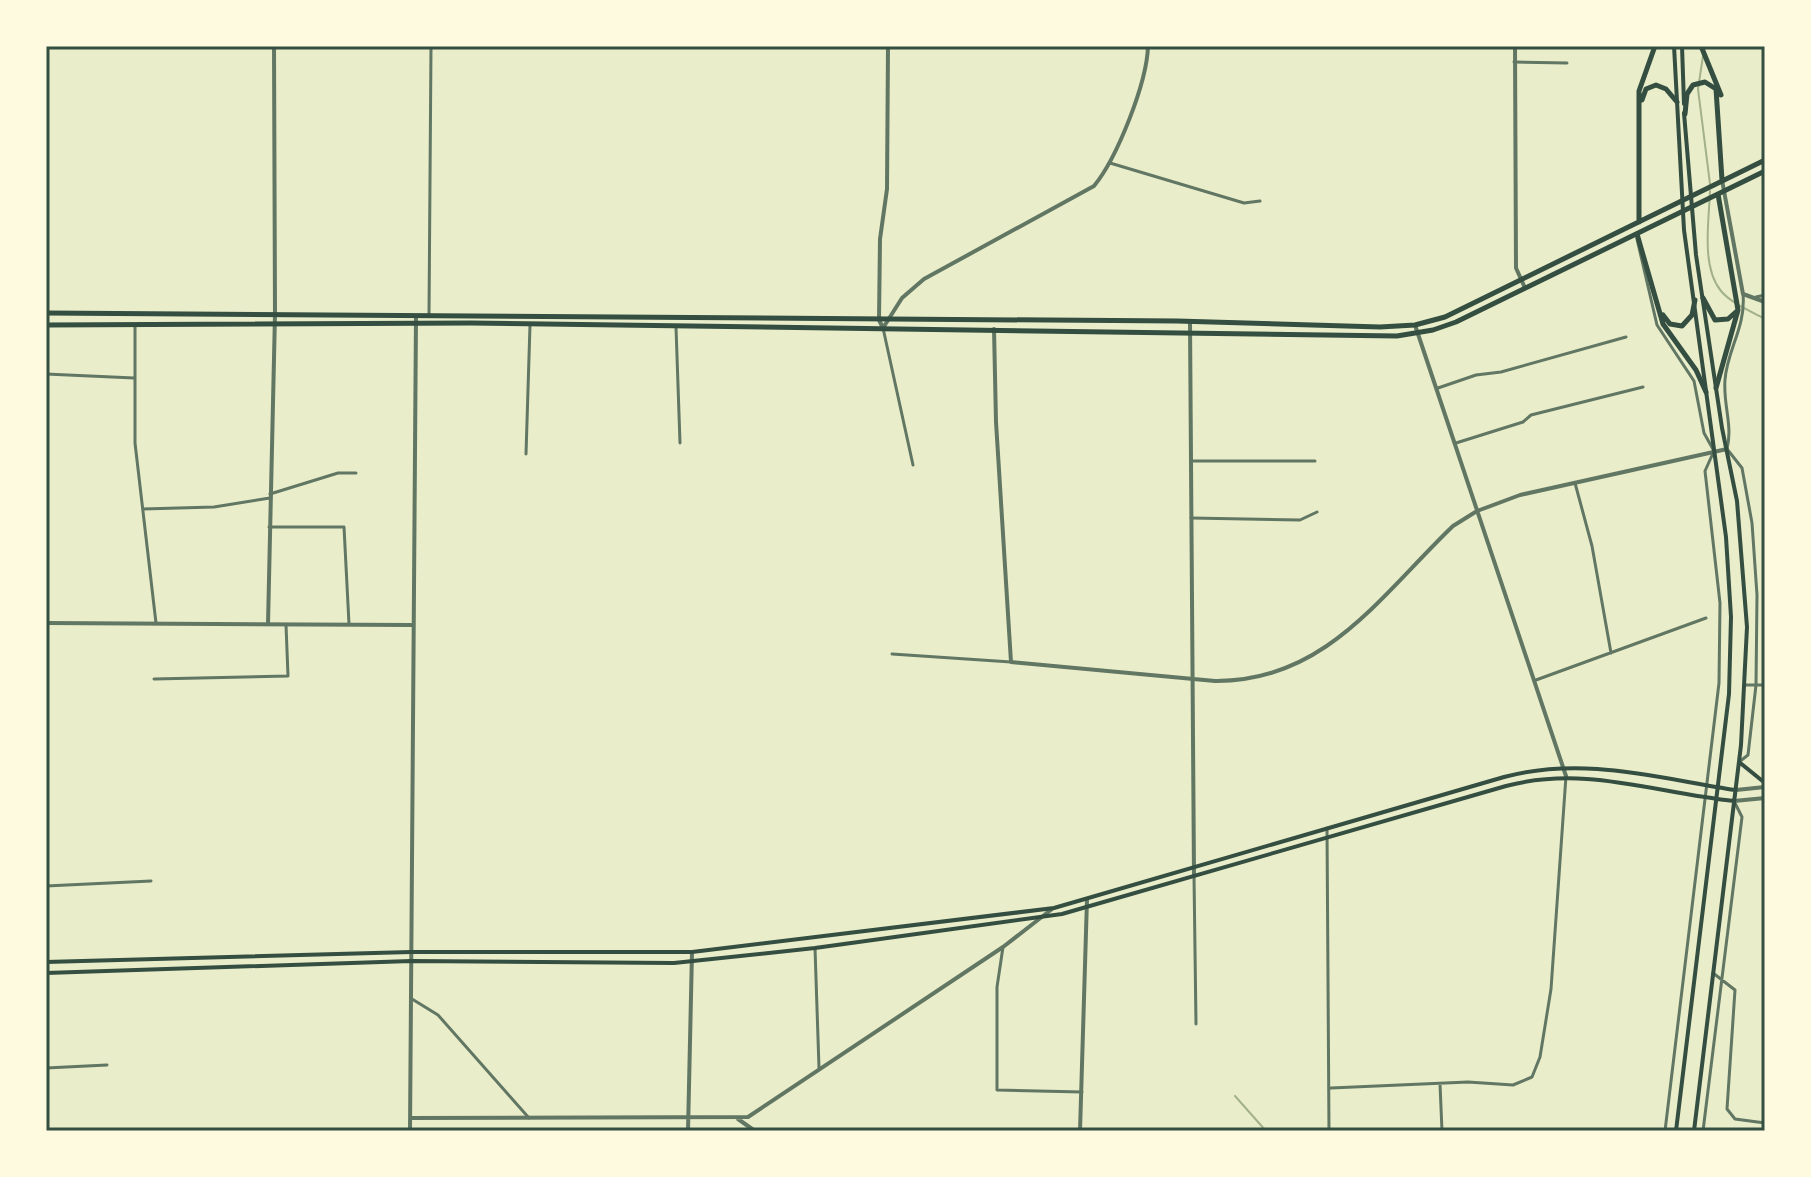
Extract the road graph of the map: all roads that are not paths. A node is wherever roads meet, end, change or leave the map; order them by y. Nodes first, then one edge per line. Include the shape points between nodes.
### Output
1 (274, 46) edge
2 (431, 46) edge
3 (888, 46) edge
4 (1148, 46) edge
5 (1515, 46) edge
6 (1655, 46) edge
7 (1674, 46) edge
8 (1682, 46) edge
9 (1701, 47) edge
10 (1514, 62) junction
11 (1567, 63) dead end
12 (1677, 102) junction
13 (1685, 114) junction
14 (1765, 160) edge
15 (1110, 163) junction
16 (1765, 171) edge
17 (1720, 181) junction
18 (1719, 193) junction
19 (1260, 201) dead end
20 (1640, 222) junction
21 (1638, 234) junction
22 (1524, 285) junction
23 (1765, 295) edge
24 (1740, 296) junction
25 (1703, 298) junction
26 (1753, 299) junction
27 (1695, 300) junction
28 (1765, 302) edge
29 (1738, 310) junction
30 (46, 313) edge
31 (275, 314) junction
32 (416, 316) junction
33 (429, 316) junction
34 (879, 320) junction
35 (889, 320) junction
36 (1190, 322) junction
37 (416, 324) junction
38 (46, 325) edge
39 (135, 325) junction
40 (274, 325) junction
41 (530, 325) junction
42 (1415, 325) junction
43 (676, 327) junction
44 (883, 328) junction
45 (994, 329) junction
46 (1190, 332) junction
47 (1419, 333) junction
48 (1626, 337) dead end
49 (46, 374) edge
50 (135, 378) junction
51 (1643, 387) dead end
52 (1438, 388) junction
53 (1716, 388) junction
54 (1706, 392) junction
55 (46, 410) edge
56 (46, 432) edge
57 (680, 443) dead end
58 (1456, 443) junction
59 (1727, 449) junction
60 (1714, 451) junction
61 (526, 454) dead end
62 (1191, 461) junction
63 (1315, 461) dead end
64 (913, 465) dead end
65 (356, 473) dead end
66 (1575, 483) junction
67 (270, 496) junction
68 (143, 509) junction
69 (1477, 511) junction
70 (1317, 512) dead end
71 (1191, 518) junction
72 (269, 527) junction
73 (1706, 618) dead end
74 (46, 623) edge
75 (156, 623) junction
76 (268, 624) junction
77 (286, 625) junction
78 (349, 625) junction
79 (411, 625) junction
80 (1611, 653) junction
81 (892, 654) dead end
82 (1011, 662) junction
83 (1192, 678) junction
84 (154, 679) dead end
85 (1536, 680) junction
86 (1746, 685) junction
87 (1756, 685) junction
88 (1765, 685) edge
89 (1739, 762) junction
90 (1564, 766) junction
91 (1566, 776) junction
92 (1765, 785) edge
93 (1709, 786) junction
94 (1719, 788) junction
95 (1735, 790) junction
96 (1707, 797) junction
97 (1765, 798) edge
98 (1718, 799) junction
99 (1734, 801) junction
100 (1327, 828) junction
101 (1327, 837) junction
102 (1193, 867) junction
103 (1194, 876) junction
104 (151, 881) dead end
105 (46, 886) edge
106 (1087, 899) junction
107 (1087, 907) junction
108 (1054, 908) junction
109 (1040, 918) junction
110 (1003, 947) junction
111 (815, 948) junction
112 (411, 952) junction
113 (692, 952) junction
114 (411, 961) junction
115 (46, 962) edge
116 (692, 962) junction
117 (46, 973) edge
118 (1713, 973) junction
119 (1722, 979) junction
120 (411, 999) junction
121 (1196, 1024) dead end
122 (107, 1065) dead end
123 (46, 1068) edge
124 (819, 1071) junction
125 (1440, 1084) junction
126 (1331, 1088) junction
127 (1082, 1092) junction
128 (690, 1116) junction
129 (410, 1118) junction
130 (529, 1118) junction
131 (738, 1119) junction
132 (1765, 1123) edge
133 (410, 1131) edge
134 (688, 1131) edge
135 (755, 1131) edge
136 (1080, 1131) edge
137 (1329, 1131) edge
138 (1442, 1131) edge
139 (1665, 1131) edge
140 (1676, 1131) edge
141 (1694, 1131) edge
142 (1703, 1131) edge

1 - 31 street
2 - 33 street
3 - 34 street via 888,179 880,239
4 - 15 street via 1146,66
5 - 10 street
6 - 20 main road via 1639,91
7 - 12 main road
8 - 13 main road
9 - 17 main road via 1721,91
10 - 11 street
10 - 22 street via 1516,268
12 - 20 main road via 1666,89 1649,87 1642,95
12 - 27 main road
13 - 17 main road via 1690,88 1710,84 1719,96
13 - 25 main road
14 - 17 main road
15 - 19 street via 1244,203
15 - 35 street via 1083,195 924,279 902,298
16 - 18 main road
17 - 18 street
17 - 20 main road
18 - 21 main road
18 - 24 main road
20 - 22 main road
21 - 22 main road
21 - 27 main road via 1663,317 1674,326 1688,321
21 - 54 main road via 1663,324
21 - 60 street via 1636,248 1657,325 1694,381 1704,433
22 - 42 main road
22 - 47 main road via 1456,322
23 - 26 street
24 - 26 street
24 - 29 main road
24 - 59 street via 1744,314 1725,383 1731,430
25 - 29 main road via 1711,317 1719,321
25 - 53 main road
26 - 28 street
27 - 54 main road
29 - 53 main road
30 - 31 main road
31 - 32 main road
31 - 40 street
32 - 33 main road
32 - 37 street
33 - 34 main road
34 - 35 main road
34 - 44 street
35 - 36 main road
35 - 44 street
36 - 42 main road
36 - 46 street
37 - 40 main road
37 - 41 main road
37 - 79 street
38 - 39 main road
39 - 40 main road
39 - 50 street
40 - 67 street
41 - 43 main road
41 - 61 street
42 - 47 street
43 - 44 main road
43 - 57 street
44 - 45 main road
44 - 64 street
45 - 46 main road
45 - 82 street
46 - 47 main road
46 - 62 street
47 - 52 street
48 - 52 street
49 - 50 street
50 - 68 street
51 - 58 street via 1531,415
52 - 58 street
53 - 59 main road
54 - 60 main road
55 - 56 lane
58 - 69 street
59 - 60 street
59 - 86 main road via 1746,575
59 - 87 street via 1742,468 1752,523
60 - 66 street
60 - 93 street via 1705,471 1721,638
60 - 94 main road via 1731,617
62 - 63 street
62 - 71 street
65 - 67 street via 338,473
66 - 69 street
66 - 80 street
67 - 68 street via 214,507
67 - 72 street
68 - 75 street
69 - 83 street via 1453,526 1319,654 1252,679
69 - 85 street
70 - 71 street via 1300,520
71 - 83 street
72 - 76 street
72 - 78 street via 344,527
73 - 80 street
74 - 75 street
75 - 76 street
76 - 77 street
77 - 78 street
77 - 84 street via 288,676
78 - 79 street
79 - 112 street
80 - 85 street
81 - 82 street
82 - 83 street
83 - 102 street
85 - 90 street
86 - 87 street
86 - 89 main road
87 - 88 street
87 - 89 street via 1748,755
89 - 92 main road
89 - 95 main road
90 - 91 street
90 - 93 main road
90 - 100 main road via 1504,777
91 - 96 main road
91 - 101 main road via 1516,783
91 - 125 street via 1551,989 1532,1077 1513,1085
92 - 95 street
93 - 94 main road
93 - 96 street
94 - 95 main road
94 - 98 main road
95 - 99 main road
96 - 98 main road
96 - 139 street
97 - 99 street
98 - 99 main road
98 - 140 main road
99 - 118 main road
99 - 119 street via 1742,817
100 - 101 street
100 - 102 main road
101 - 103 main road
101 - 126 street
102 - 103 street
102 - 106 main road
103 - 107 main road
103 - 121 street
104 - 105 street
106 - 107 street
106 - 108 main road
107 - 109 main road
107 - 127 street
108 - 109 street
108 - 113 main road
109 - 110 street
109 - 111 main road
110 - 124 street
110 - 127 street via 997,987 997,1090
111 - 116 main road
111 - 124 street
112 - 113 main road
112 - 114 street
112 - 115 main road
113 - 116 street
114 - 116 main road
114 - 117 main road
114 - 120 street
116 - 128 street
118 - 119 street
118 - 141 main road
119 - 132 street via 1735,990 1727,1109 1735,1119
119 - 142 street
120 - 129 street
120 - 130 street via 438,1015
122 - 123 street
124 - 131 street via 753,1115
125 - 126 street
125 - 138 street
126 - 137 street
127 - 136 street
128 - 130 street
128 - 131 street
128 - 134 street
129 - 130 street
129 - 133 street
131 - 135 street

